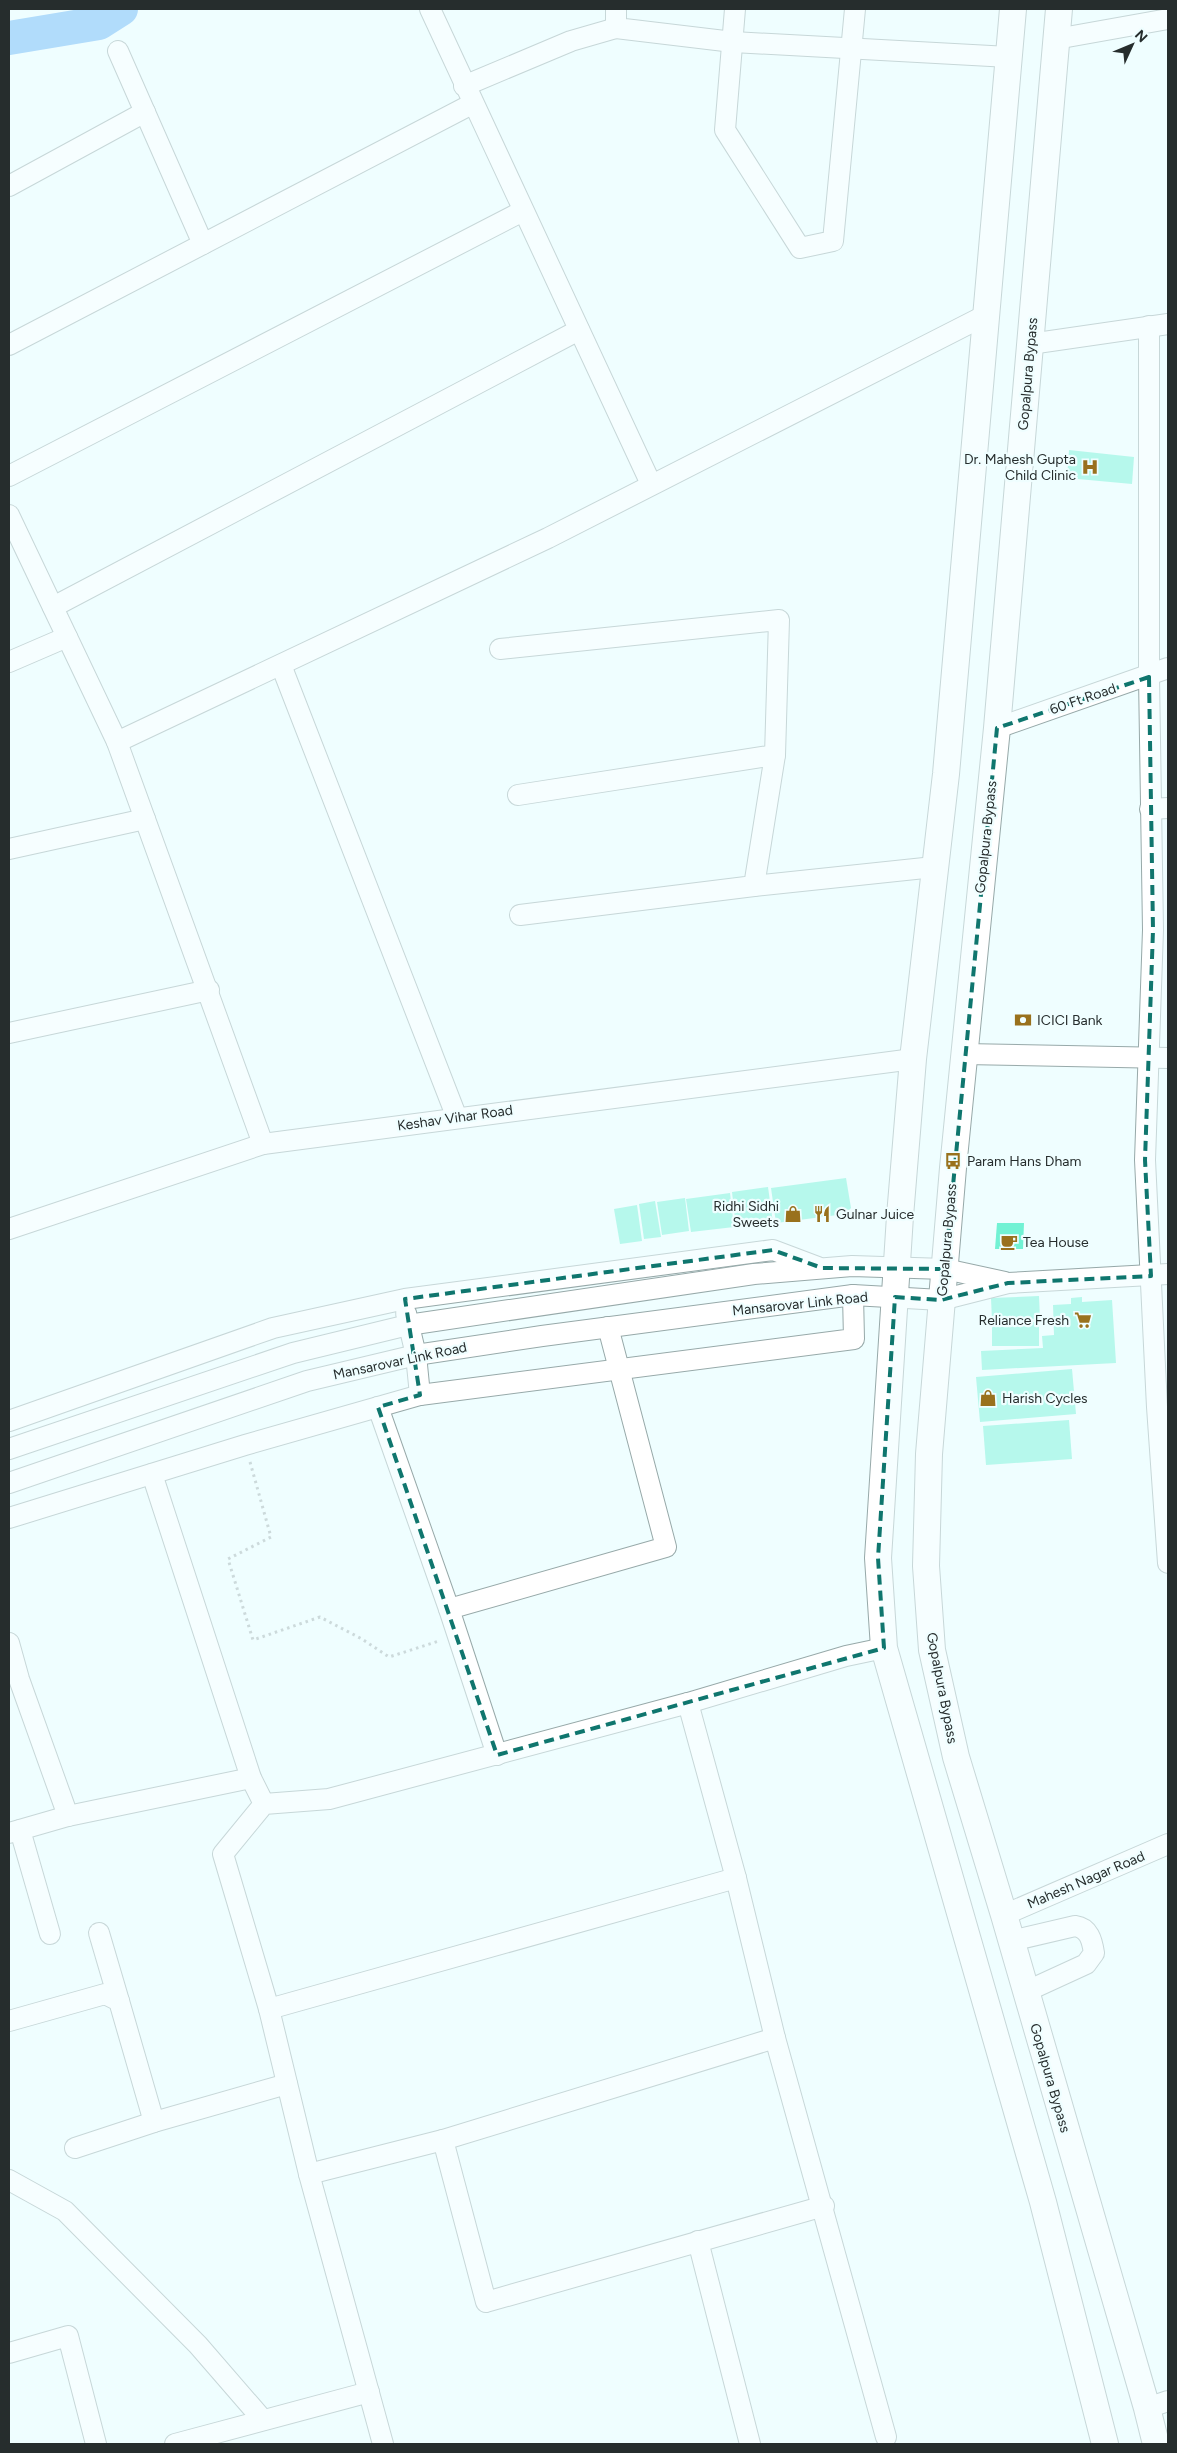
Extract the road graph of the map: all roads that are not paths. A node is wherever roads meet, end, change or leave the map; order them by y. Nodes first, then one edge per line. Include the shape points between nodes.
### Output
1 (430, 9) edge
2 (735, 9) edge
3 (855, 9) edge
4 (1013, 9) edge
5 (1059, 9) edge
6 (616, 18) edge
7 (1168, 19) edge
8 (1056, 39) junction
9 (733, 42) junction
10 (852, 48) junction
11 (118, 51) dead end
12 (1009, 57) junction
13 (468, 95) junction
14 (145, 112) junction
15 (9, 186) edge
16 (523, 211) junction
17 (203, 244) junction
18 (986, 315) junction
19 (1158, 325) edge
20 (579, 330) junction
21 (1030, 344) junction
22 (9, 345) edge
23 (9, 476) edge
24 (651, 484) junction
25 (9, 515) edge
26 (53, 607) junction
27 (67, 638) junction
28 (500, 649) dead end
29 (9, 662) edge
30 (282, 664) junction
31 (1168, 668) edge
32 (1149, 676) junction
33 (997, 728) junction
34 (116, 742) junction
35 (775, 755) junction
36 (518, 795) dead end
37 (1159, 809) edge
38 (145, 819) junction
39 (9, 849) edge
40 (934, 867) junction
41 (754, 886) junction
42 (520, 915) dead end
43 (1161, 930) edge
44 (209, 990) junction
45 (9, 1033) edge
46 (964, 1054) junction
47 (1159, 1058) edge
48 (913, 1059) junction
49 (457, 1118) junction
50 (264, 1144) junction
51 (9, 1229) edge
52 (822, 1268) junction
53 (897, 1268) junction
54 (945, 1269) junction
55 (1160, 1275) edge
56 (1008, 1283) junction
57 (853, 1295) junction
58 (895, 1297) junction
59 (404, 1299) junction
60 (942, 1300) junction
61 (408, 1325) junction
62 (608, 1327) junction
63 (416, 1355) junction
64 (618, 1370) junction
65 (420, 1395) junction
66 (378, 1407) junction
67 (1163, 1407) edge
68 (9, 1421) edge
69 (9, 1449) edge
70 (152, 1474) junction
71 (9, 1482) edge
72 (9, 1518) edge
73 (1168, 1563) edge
74 (449, 1609) junction
75 (9, 1644) edge
76 (884, 1648) junction
77 (14, 1681) edge
78 (688, 1703) junction
79 (497, 1755) junction
80 (251, 1778) junction
81 (264, 1804) junction
82 (68, 1816) junction
83 (14, 1831) edge
84 (1168, 1844) edge
85 (736, 1878) junction
86 (1004, 1915) junction
87 (100, 1933) dead end
88 (50, 1934) dead end
89 (1011, 1941) junction
90 (1025, 1992) junction
91 (119, 2002) junction
92 (269, 2009) junction
93 (9, 2021) edge
94 (775, 2038) junction
95 (287, 2084) junction
96 (154, 2122) junction
97 (443, 2140) junction
98 (74, 2148) dead end
99 (309, 2174) junction
100 (9, 2180) edge
101 (824, 2206) junction
102 (698, 2241) junction
103 (9, 2353) edge
104 (369, 2392) junction
105 (1158, 2405) edge
106 (263, 2420) junction
107 (886, 2437) dead end
108 (96, 2444) edge
109 (175, 2444) edge
110 (382, 2444) edge
111 (750, 2444) edge
112 (1105, 2444) edge
113 (1156, 2444) edge

1 - 13 street
2 - 9 street
3 - 10 street
4 - 12 main road
5 - 8 main road, Gopalpura Bypass
6 - 9 street
6 - 13 street
7 - 8 street
8 - 21 main road, Gopalpura Bypass
9 - 10 street
9 - 10 street via 725,130 800,248 833,241
10 - 12 street
11 - 14 street
12 - 18 main road
13 - 16 street
13 - 17 street
14 - 15 street
14 - 17 street
16 - 20 street
16 - 23 street
17 - 22 street
18 - 24 street
18 - 40 main road via 946,774
19 - 21 street
19 - 32 street
20 - 24 street
20 - 26 street
21 - 33 main road, Gopalpura Bypass
24 - 30 street via 548,538
25 - 26 street
26 - 27 street
27 - 29 street
27 - 34 street
28 - 35 street via 779,620
30 - 34 street
30 - 49 street
31 - 32 street, 60 Ft Road
32 - 33 street, 60 Ft Road
32 - 37 street
33 - 46 main road, Gopalpura Bypass
34 - 38 street
35 - 36 street
35 - 41 street
37 - 43 street
38 - 39 street
38 - 44 street
40 - 41 street
40 - 48 main road
41 - 42 street
43 - 47 street
44 - 45 street
44 - 50 street
46 - 47 street
46 - 54 main road, Gopalpura Bypass
47 - 55 street via 1145,1160
48 - 49 street, Keshav Vihar Road
48 - 53 main road
49 - 50 street, Keshav Vihar Road
50 - 51 street, Keshav Vihar Road
52 - 53 street
52 - 59 street via 773,1250
52 - 61 street via 754,1274
53 - 54 street
53 - 58 main road
54 - 56 street
54 - 60 main road, Gopalpura Bypass
55 - 56 street
55 - 67 street
56 - 60 street, Mansarovar Link Road
57 - 58 street, Mansarovar Link Road
57 - 62 street, Mansarovar Link Road
57 - 64 street via 854,1339
58 - 60 street, Mansarovar Link Road
58 - 76 main road via 878,1558
59 - 61 street
59 - 68 street via 273,1328
60 - 86 main road, Gopalpura Bypass via 929,1454 926,1566 932,1650 956,1757
61 - 63 street
61 - 69 street via 292,1353
62 - 63 street, Mansarovar Link Road
62 - 64 street
63 - 65 street
63 - 71 street, Mansarovar Link Road via 307,1381
64 - 65 street
64 - 74 street via 666,1547
65 - 66 street
66 - 70 street
66 - 74 street
67 - 73 street
70 - 72 street
70 - 80 street
74 - 79 street
75 - 77 street
76 - 78 street via 846,1656
76 - 112 main road via 1043,2202
77 - 82 street
78 - 79 street
78 - 85 street
79 - 81 street via 329,1799
80 - 81 street
80 - 82 street
81 - 92 street via 223,1854
82 - 83 street
83 - 88 street
84 - 86 street, Mahesh Nagar Road
85 - 92 street
85 - 94 street
86 - 89 main road, Gopalpura Bypass
87 - 91 street
89 - 90 main road, Gopalpura Bypass
89 - 90 street via 1076,1926 1082,1927 1093,1942 1094,1953 1086,1964
90 - 105 main road, Gopalpura Bypass
91 - 93 street via 105,1994
91 - 96 street
92 - 95 street
94 - 97 street
94 - 101 street
95 - 96 street
95 - 99 street
96 - 98 street
97 - 99 street
97 - 102 street via 486,2302
99 - 104 street
100 - 106 street via 65,2211 198,2345
101 - 102 street
101 - 107 street
102 - 111 street
103 - 108 street via 68,2336
104 - 106 street
104 - 110 street
105 - 113 main road, Gopalpura Bypass
106 - 109 street

